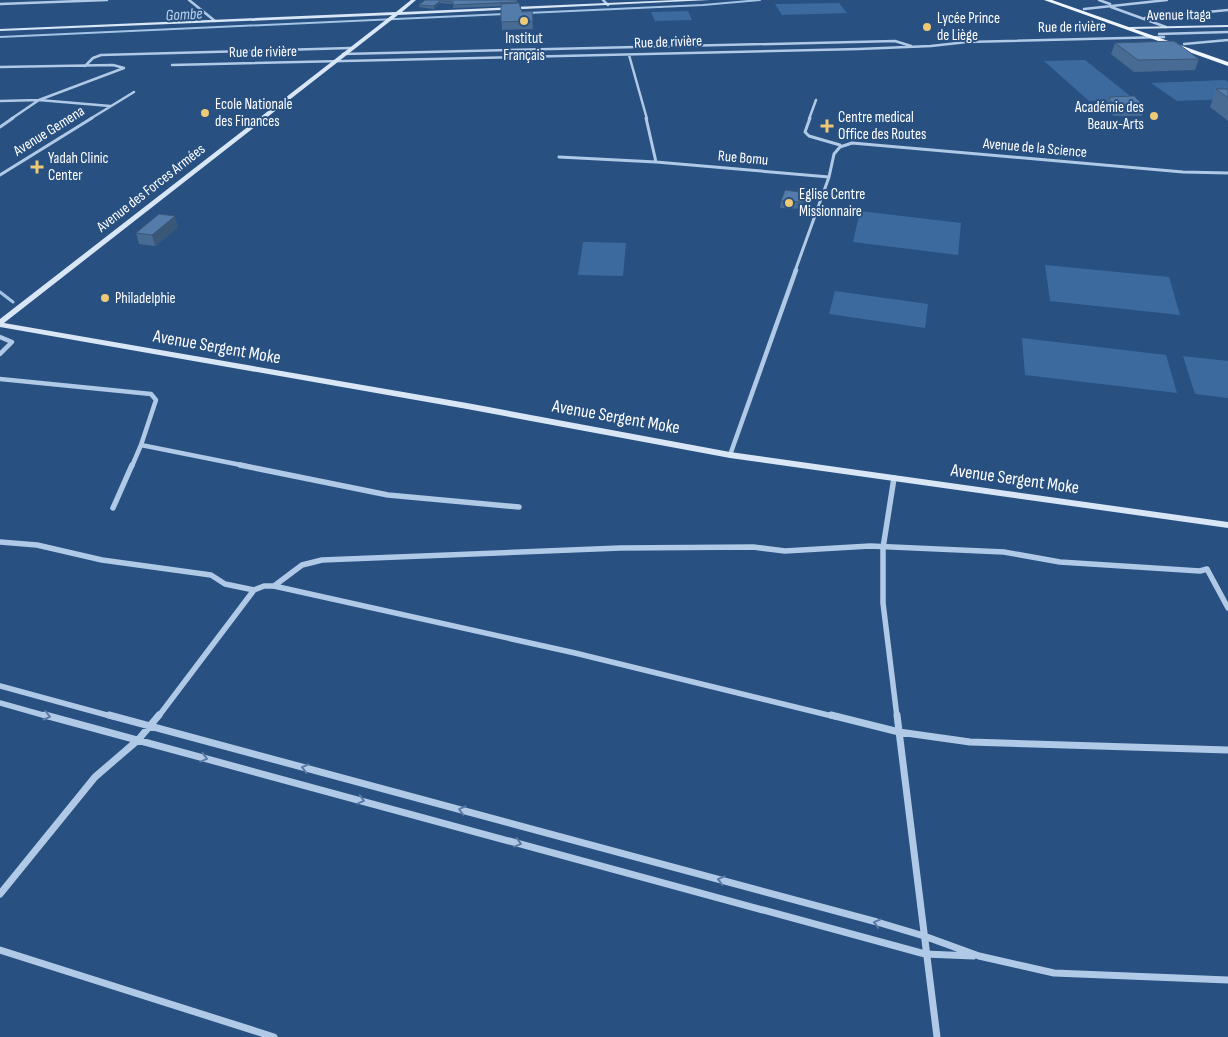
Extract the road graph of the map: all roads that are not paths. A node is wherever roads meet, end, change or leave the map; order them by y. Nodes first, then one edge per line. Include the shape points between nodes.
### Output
1 (39, 0) edge
2 (107, 0) edge
3 (189, 0) edge
4 (414, 0) edge
5 (604, 0) edge
6 (708, 0) edge
7 (1047, 0) edge
8 (1057, 0) edge
9 (1099, 0) edge
10 (1167, 0) edge
11 (17, 3) junction
12 (0, 4) edge
13 (608, 5) junction
14 (1112, 5) junction
15 (1108, 6) junction
16 (1084, 9) junction
17 (1228, 10) edge
18 (391, 17) junction
19 (1146, 18) junction
20 (215, 21) junction
21 (1228, 26) edge
22 (1166, 27) junction
23 (1130, 28) junction
24 (1139, 28) junction
25 (0, 30) edge
26 (1228, 32) edge
27 (1156, 36) junction
28 (1228, 40) edge
29 (1184, 44) junction
30 (914, 47) junction
31 (352, 48) junction
32 (343, 54) junction
33 (628, 55) junction
34 (1228, 60) edge
35 (334, 62) junction
36 (1228, 64) edge
37 (172, 65) dead end
38 (85, 66) junction
39 (0, 67) edge
40 (134, 92) dead end
41 (39, 100) junction
42 (816, 100) dead end
43 (0, 101) edge
44 (111, 106) junction
45 (0, 128) edge
46 (840, 145) junction
47 (559, 157) dead end
48 (656, 162) junction
49 (1228, 173) edge
50 (0, 175) edge
51 (829, 177) junction
52 (0, 324) edge
53 (0, 338) edge
54 (0, 354) edge
55 (0, 379) edge
56 (141, 445) junction
57 (730, 455) junction
58 (894, 478) junction
59 (519, 506) dead end
60 (113, 508) dead end
61 (1228, 524) edge
62 (0, 542) edge
63 (883, 548) junction
64 (274, 586) junction
65 (254, 590) junction
66 (1228, 608) edge
67 (0, 686) edge
68 (0, 703) edge
69 (150, 726) junction
70 (899, 732) junction
71 (138, 740) junction
72 (1228, 750) edge
73 (0, 894) edge
74 (924, 936) junction
75 (0, 950) edge
76 (925, 954) junction
77 (979, 956) junction
78 (1228, 980) edge
79 (274, 1037) edge
80 (937, 1037) edge

1 - 11 street
2 - 11 street
3 - 20 street
4 - 18 street, Avenue des Forces Armées
5 - 13 street
6 - 13 street
7 - 23 main road
8 - 16 main road
9 - 14 street
10 - 14 street
11 - 12 street
13 - 18 street
14 - 15 street
15 - 16 street
15 - 19 street
16 - 24 main road
17 - 19 street
18 - 20 street
18 - 31 street, Avenue des Forces Armées
19 - 22 street
20 - 25 street
21 - 22 street, Avenue Itaga
22 - 24 street, Avenue Itaga
23 - 24 street, Avenue Itaga
23 - 27 main road
24 - 27 main road
26 - 27 street, Rue de rivière
27 - 29 main road
27 - 30 street, Rue de rivière via 967,42
27 - 36 main road
28 - 29 street
29 - 34 main road
30 - 32 street via 894,41
30 - 33 street, Rue de rivière
31 - 32 street, Avenue des Forces Armées
31 - 38 street via 101,55
32 - 35 street, Avenue des Forces Armées
33 - 35 street, Rue de rivière
33 - 48 street
35 - 37 street, Rue de rivière
35 - 52 street, Avenue des Forces Armées
38 - 39 street
38 - 41 street via 124,67
40 - 44 street, Avenue Gemena
41 - 43 street
41 - 44 street, Avenue Gemena
41 - 45 street
42 - 46 street, Avenue de la Science via 804,132
44 - 50 street, Avenue Gemena
46 - 49 street, Avenue de la Science via 852,143 1183,172
46 - 51 street via 835,150
47 - 48 street, Rue Bomu
48 - 51 street, Rue Bomu
51 - 57 street
52 - 57 street, Avenue Sergent Moke
53 - 54 street via 12,342
55 - 56 street via 151,394 156,400
56 - 59 street via 388,495
56 - 60 street
57 - 58 street, Avenue Sergent Moke
58 - 61 street, Avenue Sergent Moke
58 - 63 street
62 - 65 street via 37,545 102,560 211,575 225,584
63 - 64 street via 785,551 753,547 620,548 322,560 302,565
63 - 66 street via 1004,552 1060,562 1207,569
63 - 70 street via 883,603
64 - 65 street
64 - 70 street via 575,653
65 - 69 street
67 - 69 street
68 -> 71 street
69 - 71 street
74 -> 69 street
70 - 72 street via 970,742
70 - 74 street
71 - 73 street via 95,776
71 -> 76 street
74 - 76 street
74 - 77 street
75 - 79 street
76 - 77 street
76 - 80 street
77 - 78 street via 1074,975

